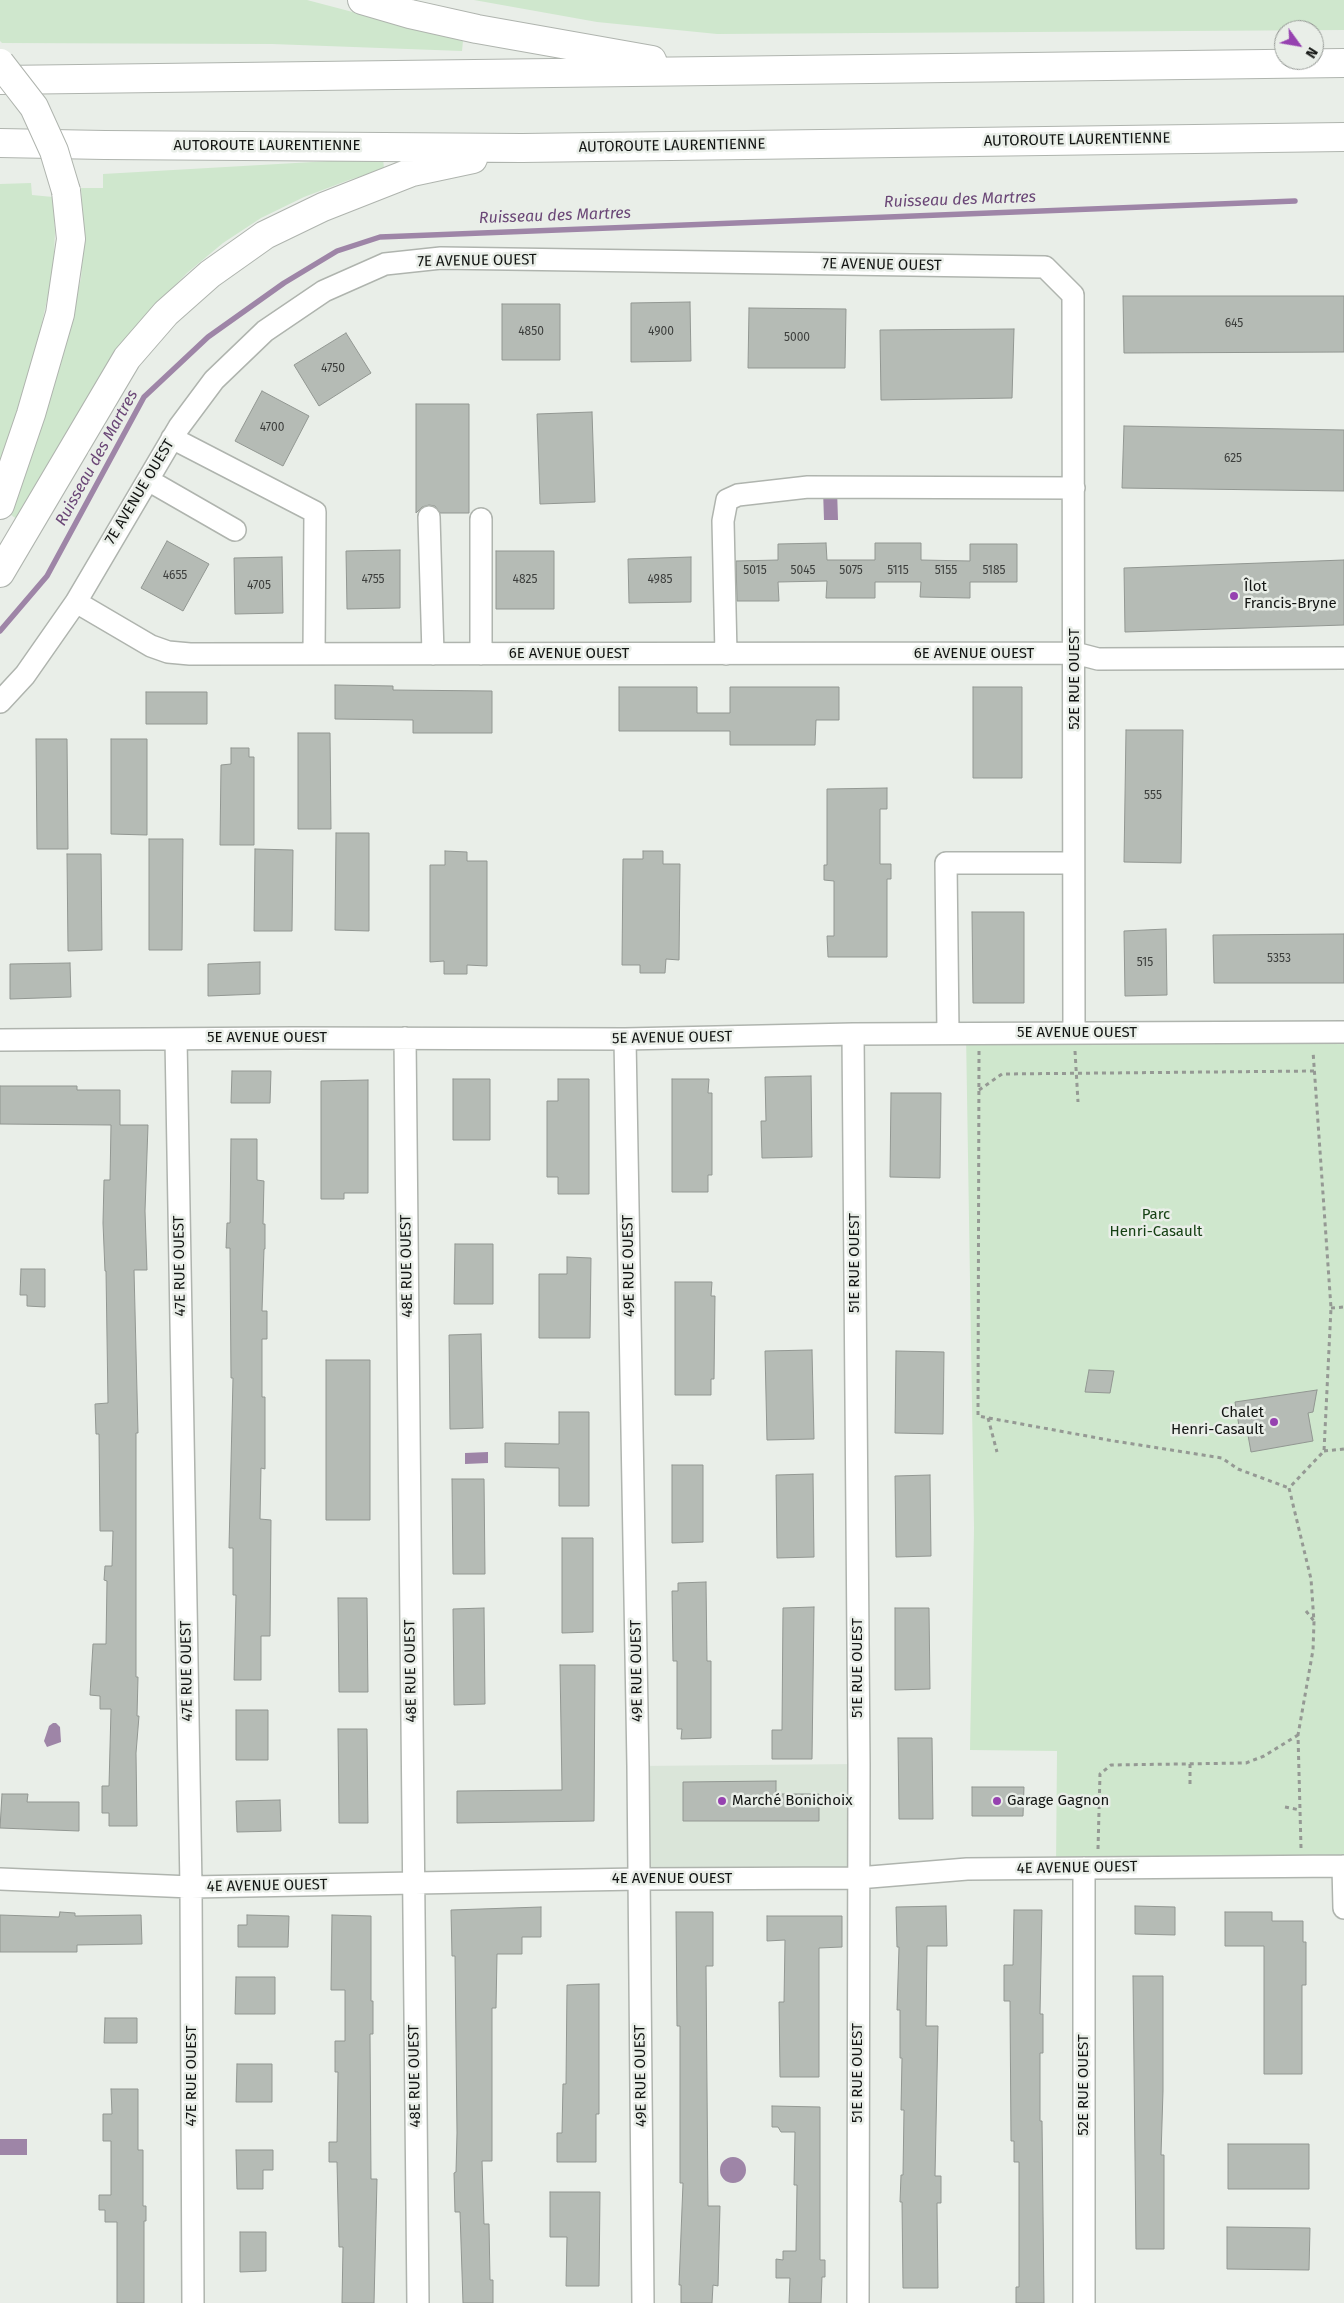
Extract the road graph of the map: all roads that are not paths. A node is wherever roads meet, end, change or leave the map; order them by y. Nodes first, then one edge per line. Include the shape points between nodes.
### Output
1 (362, 0) edge
2 (0, 63) edge
3 (1344, 63) edge
4 (715, 72) junction
5 (0, 80) edge
6 (1344, 137) edge
7 (0, 142) edge
8 (105, 145) junction
9 (522, 148) junction
10 (0, 151) edge
11 (1045, 267) joint
12 (172, 438) junction
13 (148, 480) junction
14 (1074, 488) junction
15 (0, 505) edge
16 (429, 517) dead end
17 (481, 519) dead end
18 (235, 530) dead end
19 (0, 573) edge
20 (76, 602) junction
21 (314, 654) junction
22 (432, 654) junction
23 (481, 654) junction
24 (726, 654) junction
25 (1075, 654) junction
26 (1344, 658) edge
27 (0, 702) edge
28 (1073, 863) junction
29 (1344, 1032) edge
30 (1074, 1033) junction
31 (853, 1034) junction
32 (948, 1034) junction
33 (405, 1038) junction
34 (176, 1039) junction
35 (624, 1039) junction
36 (0, 1040) edge
37 (1344, 1866) edge
38 (1091, 1868) junction
39 (858, 1878) junction
40 (0, 1879) edge
41 (639, 1879) junction
42 (413, 1884) junction
43 (191, 1887) junction
44 (1344, 1908) edge
45 (193, 2303) edge
46 (418, 2303) edge
47 (643, 2303) edge
48 (858, 2303) edge
49 (1084, 2303) edge

1 - 4 highway via 477,29
2 - 15 highway, bridge via 34,107 54,151 66,191 71,238 60,314
3 - 4 highway
4 - 5 highway
6 - 9 highway, AUTOROUTE LAURENTIENNE
7 - 8 highway, AUTOROUTE LAURENTIENNE
8 - 9 highway, AUTOROUTE LAURENTIENNE
8 - 10 highway
9 - 19 highway via 412,172 323,207 265,234 210,274 166,313 127,358
11 - 12 street, 7E AVENUE OUEST via 442,258 385,264 324,291 266,331 214,380
11 - 14 street, 52E RUE OUEST via 1073,295
12 - 13 street, 7E AVENUE OUEST
12 - 21 street via 315,512
13 - 18 street
13 - 20 street, 7E AVENUE OUEST
14 - 24 street via 808,487 738,495 727,500 723,522
14 - 25 street, 52E RUE OUEST
16 - 22 street
17 - 23 street
20 - 21 street, 6E AVENUE OUEST via 151,646 168,652
20 - 27 street, 7E AVENUE OUEST via 25,675
21 - 22 street, 6E AVENUE OUEST
22 - 23 street, 6E AVENUE OUEST
23 - 24 street, 6E AVENUE OUEST
24 - 25 street, 6E AVENUE OUEST
25 - 26 street, 6E AVENUE OUEST via 1098,659
25 - 28 street, 52E RUE OUEST
28 - 30 street, 52E RUE OUEST
28 - 32 street via 946,863
29 - 30 street, 5E AVENUE OUEST
30 - 32 street, 5E AVENUE OUEST
31 - 32 street, 5E AVENUE OUEST
31 - 35 street, 5E AVENUE OUEST
31 - 39 street, 51E RUE OUEST
33 - 34 street, 5E AVENUE OUEST
33 - 35 street, 5E AVENUE OUEST
33 - 42 street, 48E RUE OUEST
34 - 36 street, 5E AVENUE OUEST
34 - 43 street, 47E RUE OUEST
35 - 41 street, 49E RUE OUEST
37 - 38 street, 4E AVENUE OUEST
37 - 44 street
38 - 39 street, 4E AVENUE OUEST via 967,1869
38 - 49 street, 52E RUE OUEST
39 - 41 street, 4E AVENUE OUEST
39 - 48 street, 51E RUE OUEST
40 - 43 street, 4E AVENUE OUEST
41 - 42 street, 4E AVENUE OUEST
41 - 47 street, 49E RUE OUEST
42 - 43 street, 4E AVENUE OUEST
42 - 46 street, 48E RUE OUEST
43 - 45 street, 47E RUE OUEST

